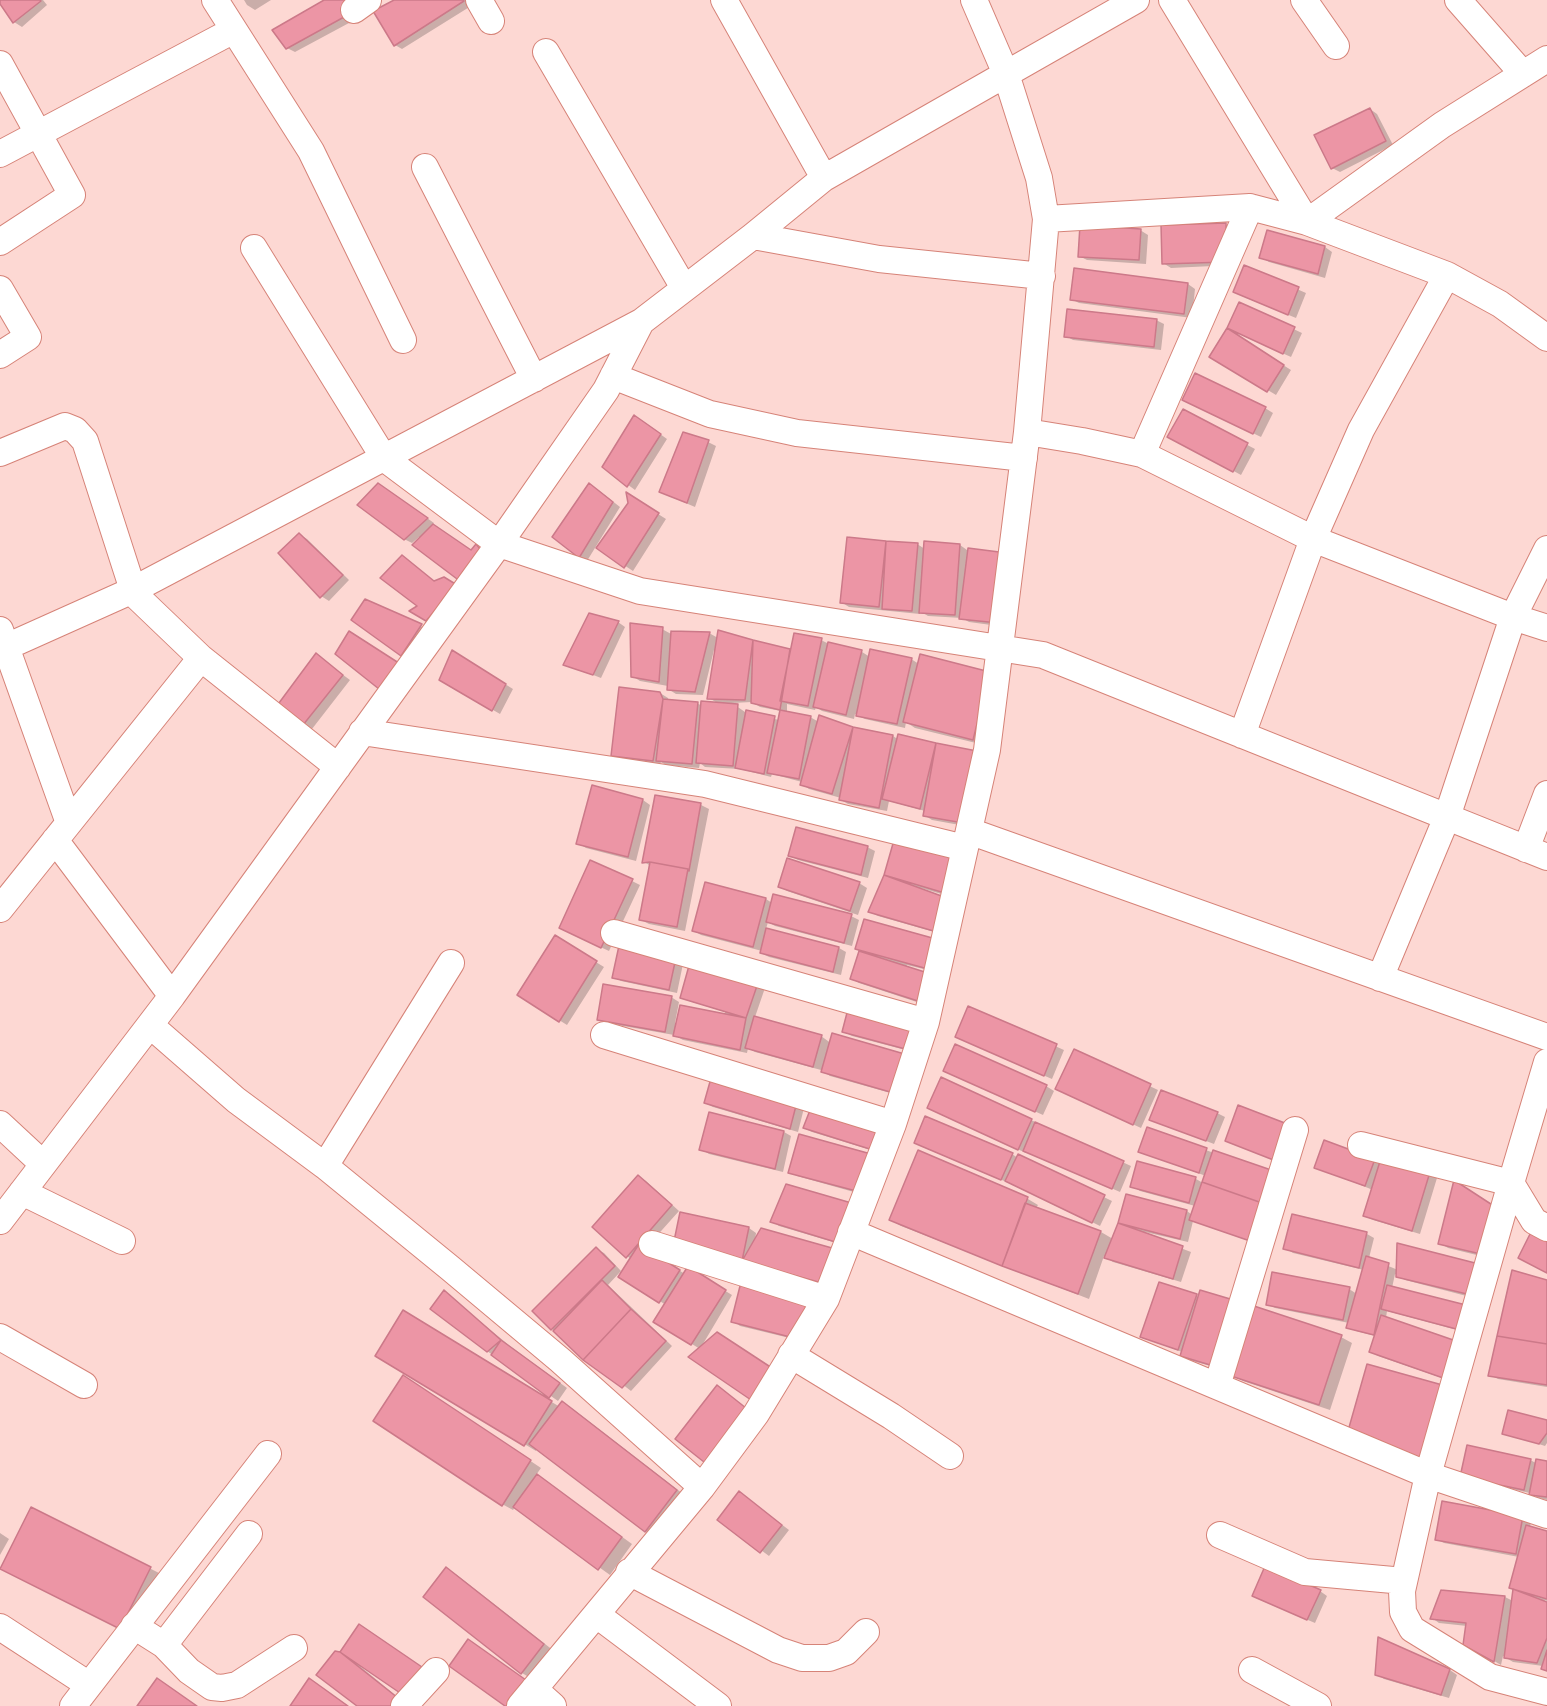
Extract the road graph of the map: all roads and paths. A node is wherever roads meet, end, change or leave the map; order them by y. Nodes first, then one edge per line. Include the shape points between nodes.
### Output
1 (215, 0) edge
2 (724, 0) edge
3 (974, 0) edge
4 (1136, 0) edge
5 (1172, 0) edge
6 (1304, 0) edge
7 (1458, 0) edge
8 (234, 30) junction
9 (1336, 46) dead end
10 (546, 52) dead end
11 (1547, 59) edge
12 (0, 64) edge
13 (1006, 74) junction
14 (1523, 74) junction
15 (38, 134) junction
16 (0, 154) edge
17 (425, 167) dead end
18 (824, 178) junction
19 (1250, 207) junction
20 (1046, 219) junction
21 (1307, 222) junction
22 (753, 236) junction
23 (0, 242) edge
24 (254, 248) dead end
25 (1447, 275) junction
26 (1042, 276) junction
27 (684, 288) junction
28 (0, 289) edge
29 (641, 322) junction
30 (1547, 337) edge
31 (403, 340) dead end
32 (0, 355) edge
33 (613, 376) junction
34 (534, 379) junction
35 (1027, 432) junction
36 (0, 453) edge
37 (1142, 454) junction
38 (384, 458) junction
39 (1024, 458) junction
40 (1313, 538) junction
41 (499, 544) junction
42 (1547, 549) edge
43 (132, 590) junction
44 (1513, 617) junction
45 (1547, 628) edge
46 (3, 639) edge
47 (1000, 648) junction
48 (201, 658) junction
49 (362, 732) junction
50 (1242, 735) junction
51 (338, 767) junction
52 (1547, 794) edge
53 (1447, 817) junction
54 (62, 832) junction
55 (967, 839) junction
56 (1536, 853) edge
57 (0, 909) edge
58 (614, 933) dead end
59 (451, 963) dead end
60 (1380, 978) junction
61 (172, 996) junction
62 (926, 1022) junction
63 (150, 1025) junction
64 (604, 1035) dead end
65 (1547, 1037) edge
66 (1547, 1062) edge
67 (0, 1124) edge
68 (893, 1124) junction
69 (1295, 1130) dead end
70 (1361, 1145) dead end
71 (43, 1164) junction
72 (325, 1166) junction
73 (1511, 1183) junction
74 (22, 1192) junction
75 (0, 1221) edge
76 (1547, 1228) edge
77 (851, 1232) junction
78 (122, 1241) dead end
79 (652, 1244) dead end
80 (826, 1299) junction
81 (0, 1337) edge
82 (791, 1354) junction
83 (84, 1385) dead end
84 (1217, 1386) junction
85 (268, 1454) dead end
86 (950, 1456) dead end
87 (1428, 1475) junction
88 (702, 1487) junction
89 (1547, 1515) edge
90 (249, 1534) dead end
91 (1220, 1535) dead end
92 (630, 1572) junction
93 (1404, 1581) junction
94 (597, 1615) junction
95 (134, 1626) junction
96 (0, 1627) edge
97 (866, 1632) dead end
98 (164, 1645) junction
99 (294, 1648) dead end
100 (1252, 1670) dead end
101 (436, 1671) dead end
102 (89, 1685) junction
103 (1547, 1692) edge
104 (527, 1698) edge
105 (73, 1706) edge
106 (404, 1706) edge
107 (553, 1706) edge
108 (718, 1706) edge
109 (1318, 1706) edge

1 - 8 street
2 - 18 street
3 - 13 street
4 - 13 street
5 - 21 street
6 - 9 street
7 - 14 street
8 - 15 street
8 - 31 street via 311,151
10 - 27 street
11 - 14 street
12 - 15 street
13 - 18 street
13 - 20 street via 1039,178
14 - 21 street via 1442,125
15 - 16 street
15 - 23 street via 72,195
17 - 34 street
18 - 22 street
19 - 20 street
19 - 21 street
19 - 37 street
20 - 26 street
21 - 25 street
22 - 26 street via 879,259
22 - 27 street
24 - 38 street
25 - 30 street via 1500,304
25 - 40 street via 1361,430
26 - 35 street
27 - 29 street
28 - 32 street via 28,337
29 - 33 street
29 - 34 street
33 - 39 street via 710,414 797,433
33 - 41 street
34 - 38 street
35 - 37 street
35 - 39 street
36 - 43 street via 64,426 75,430 85,441
37 - 40 street
38 - 41 street
38 - 43 street
39 - 47 street
40 - 44 street
40 - 50 street
41 - 47 street via 640,591
41 - 49 street
42 - 44 street
43 - 46 street
43 - 48 street
44 - 45 street
44 - 53 street
46 - 54 street
47 - 50 street via 1043,655
47 - 55 street via 987,750
48 - 51 street
48 - 54 street
49 - 51 street
49 - 55 street via 705,784
50 - 53 street
51 - 61 street
52 - 56 street
53 - 56 street
53 - 60 street
54 - 57 street
54 - 61 street
55 - 60 street
55 - 62 street
58 - 62 street
59 - 72 street
60 - 65 street
61 - 63 street
62 - 68 street
63 - 71 street
63 - 72 street via 236,1100
64 - 68 street
66 - 73 street
67 - 71 street
68 - 77 street
69 - 84 street
70 - 73 street
71 - 74 street
72 - 88 street via 560,1360
73 - 76 street via 1534,1221
73 - 87 street
74 - 75 street
74 - 78 street
77 - 80 street
77 - 84 street
79 - 80 street
80 - 82 street
81 - 83 street
82 - 86 street
82 - 88 street via 756,1414
84 - 87 street
85 - 95 street
87 - 89 street
87 - 93 street
88 - 92 street
90 - 98 street
91 - 93 street via 1305,1572
92 - 94 street
92 - 97 street via 778,1650 802,1658 829,1658 846,1652
93 - 103 street via 1403,1612 1412,1629 1490,1677
94 - 104 street
94 - 108 street
95 - 98 street
95 - 102 street
96 - 102 street
98 - 99 street via 212,1688 237,1685
100 - 109 street
101 - 106 street
102 - 105 street
104 - 107 street

